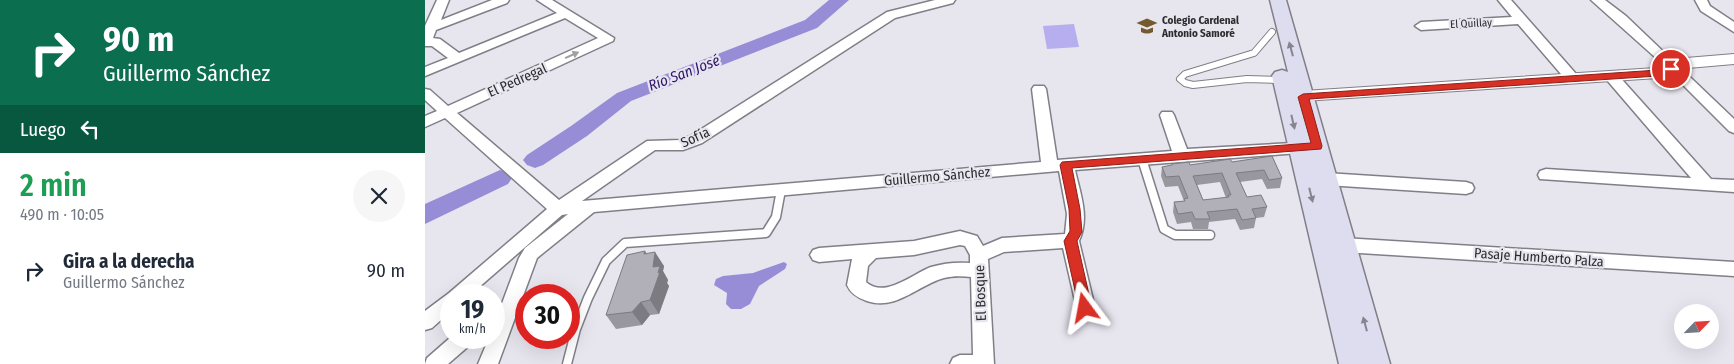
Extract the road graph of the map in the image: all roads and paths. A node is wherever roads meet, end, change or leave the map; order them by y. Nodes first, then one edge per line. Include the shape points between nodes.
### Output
1 (443, 0) edge
2 (503, 0) edge
3 (543, 0) edge
4 (949, 0) edge
5 (1264, 0) edge
6 (1278, 0) edge
7 (1504, 0) edge
8 (1597, 0) edge
9 (1614, 0) edge
10 (1701, 0) edge
11 (565, 14) junction
12 (1622, 19) junction
13 (1522, 20) junction
14 (1421, 26) dead end
15 (431, 28) junction
16 (1734, 28) edge
17 (1272, 32) junction
18 (425, 42) edge
19 (1734, 58) edge
20 (458, 59) junction
21 (1674, 68) junction
22 (425, 72) edge
23 (1611, 76) junction
24 (1572, 78) junction
25 (1039, 89) dead end
26 (1291, 92) junction
27 (425, 93) edge
28 (448, 111) junction
29 (1167, 115) dead end
30 (425, 122) edge
31 (1732, 124) edge
32 (1308, 147) junction
33 (1181, 155) junction
34 (1142, 158) junction
35 (1058, 166) junction
36 (1546, 174) dead end
37 (1325, 180) junction
38 (1706, 184) junction
39 (1734, 186) edge
40 (1466, 188) dead end
41 (781, 190) junction
42 (590, 206) junction
43 (558, 209) junction
44 (1210, 235) dead end
45 (1070, 241) junction
46 (1343, 245) junction
47 (873, 250) junction
48 (819, 255) dead end
49 (979, 263) junction
50 (1734, 269) edge
51 (470, 284) edge
52 (519, 284) edge
53 (515, 292) edge
54 (515, 295) edge
55 (505, 301) edge
56 (1085, 308) dead end
57 (440, 309) edge
58 (425, 322) edge
59 (451, 349) edge
60 (434, 364) edge
61 (487, 364) edge
62 (567, 364) edge
63 (960, 364) edge
64 (974, 364) edge
65 (984, 364) edge
66 (1353, 364) edge
67 (1375, 364) edge

1 - 15 street
2 - 15 street
3 - 11 street
4 - 43 street, Sofía via 891,14 697,139 683,145 645,149
5 - 17 main road
26 -> 6 main road
7 - 13 street, El Quillay
8 - 12 street
9 - 12 street
10 - 16 street via 1705,8
11 - 20 street
28 -> 11 street, El Pedregal via 608,38
12 - 21 street
13 - 14 street, El Quillay
13 - 24 street, El Quillay
15 - 18 street
17 - 26 main road
17 - 26 lane via 1254,53 1185,74 1180,79 1193,85 1247,80
18 - 20 street via 435,42
19 - 21 street via 1686,63
20 - 22 street
21 - 23 street via 1658,73
21 - 31 street
23 - 24 street
23 - 38 street
24 - 26 street
25 - 35 street
26 - 32 main road
27 - 28 street
28 - 30 street, El Pedregal
28 - 43 street
29 - 33 street
32 - 33 street, Guillermo Sánchez
32 - 37 main road
32 -> 66 main road
33 - 34 street, Guillermo Sánchez
34 - 35 street, Guillermo Sánchez
34 - 44 lane via 1164,229 1175,235
35 - 41 street, Guillermo Sánchez
35 - 45 street via 1075,209 1076,232
36 - 38 street
37 - 40 street
37 - 46 main road
38 - 39 street
41 - 42 street, Guillermo Sánchez
41 - 62 lane via 776,217 766,233 625,243 606,261 588,298
42 - 43 street, Guillermo Sánchez
42 - 52 street via 531,253
43 - 51 street, Sofía
45 - 49 street, El Bosque via 1002,245
45 - 56 street
46 - 50 street, Pasaje Humberto Palza
67 -> 46 main road
47 - 48 street
47 - 49 street via 913,248 960,238 971,241
47 - 49 street via 859,263 856,286 863,294 878,297 910,287 936,273
49 - 65 street, El Bosque
53 - 55 street
54 - 61 street
57 - 58 street
59 - 60 street
63 - 64 street

